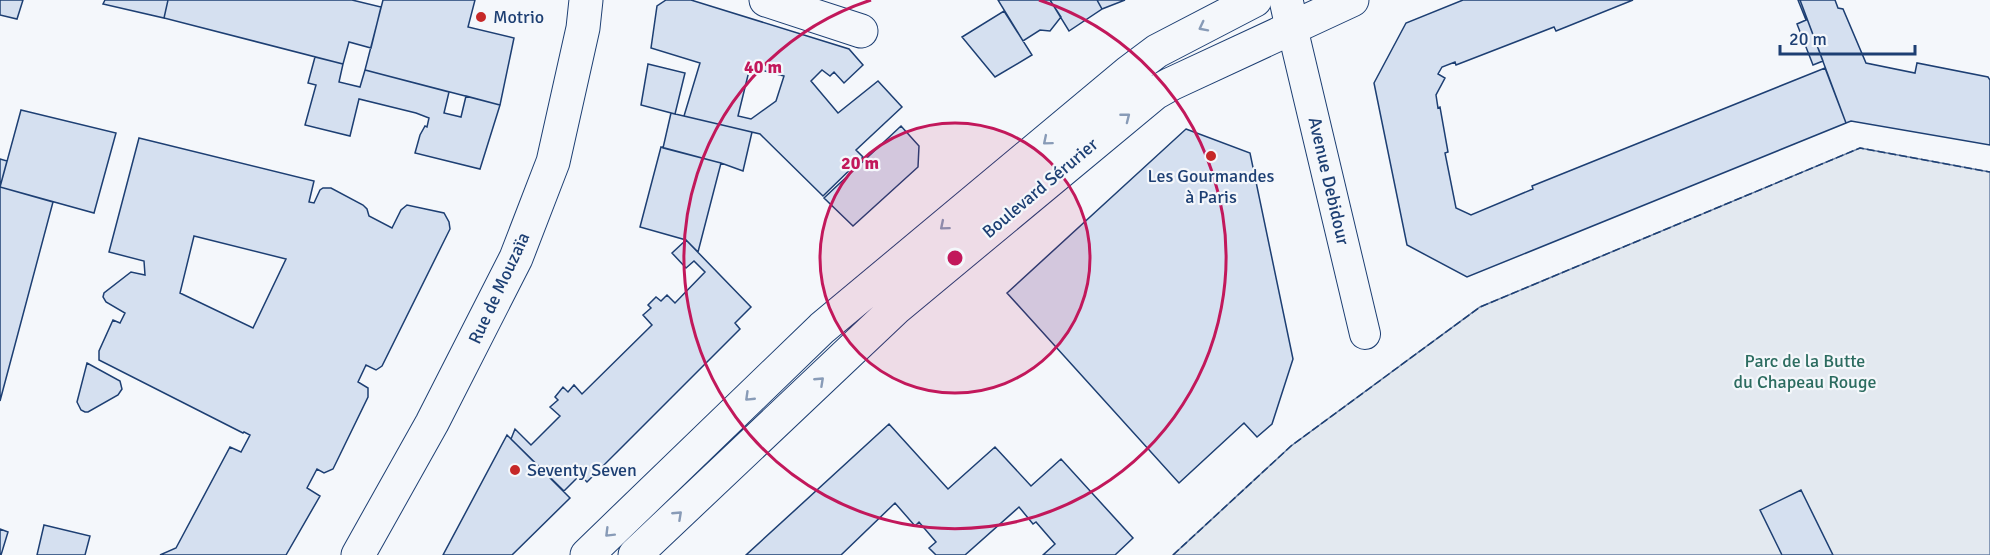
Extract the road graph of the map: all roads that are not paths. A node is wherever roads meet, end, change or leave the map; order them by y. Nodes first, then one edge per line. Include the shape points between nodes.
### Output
1 (586, 0) edge
2 (766, 0) edge
3 (1255, 0) edge
4 (1352, 0) edge
5 (1289, 13) edge
6 (861, 31) dead end
7 (1365, 334) dead end
8 (358, 555) edge
9 (587, 555) edge
10 (635, 555) edge

1 - 8 street, Rue de Mouzaïa via 553,162 516,258 432,423
2 - 6 street
3 -> 9 street, Boulevard Sérurier via 1157,51 1129,72 822,328
4 - 5 street, Boulevard Sérurier
5 - 7 street, Avenue Debidour
10 -> 5 street, Boulevard Sérurier via 896,309 1117,123 1155,93

